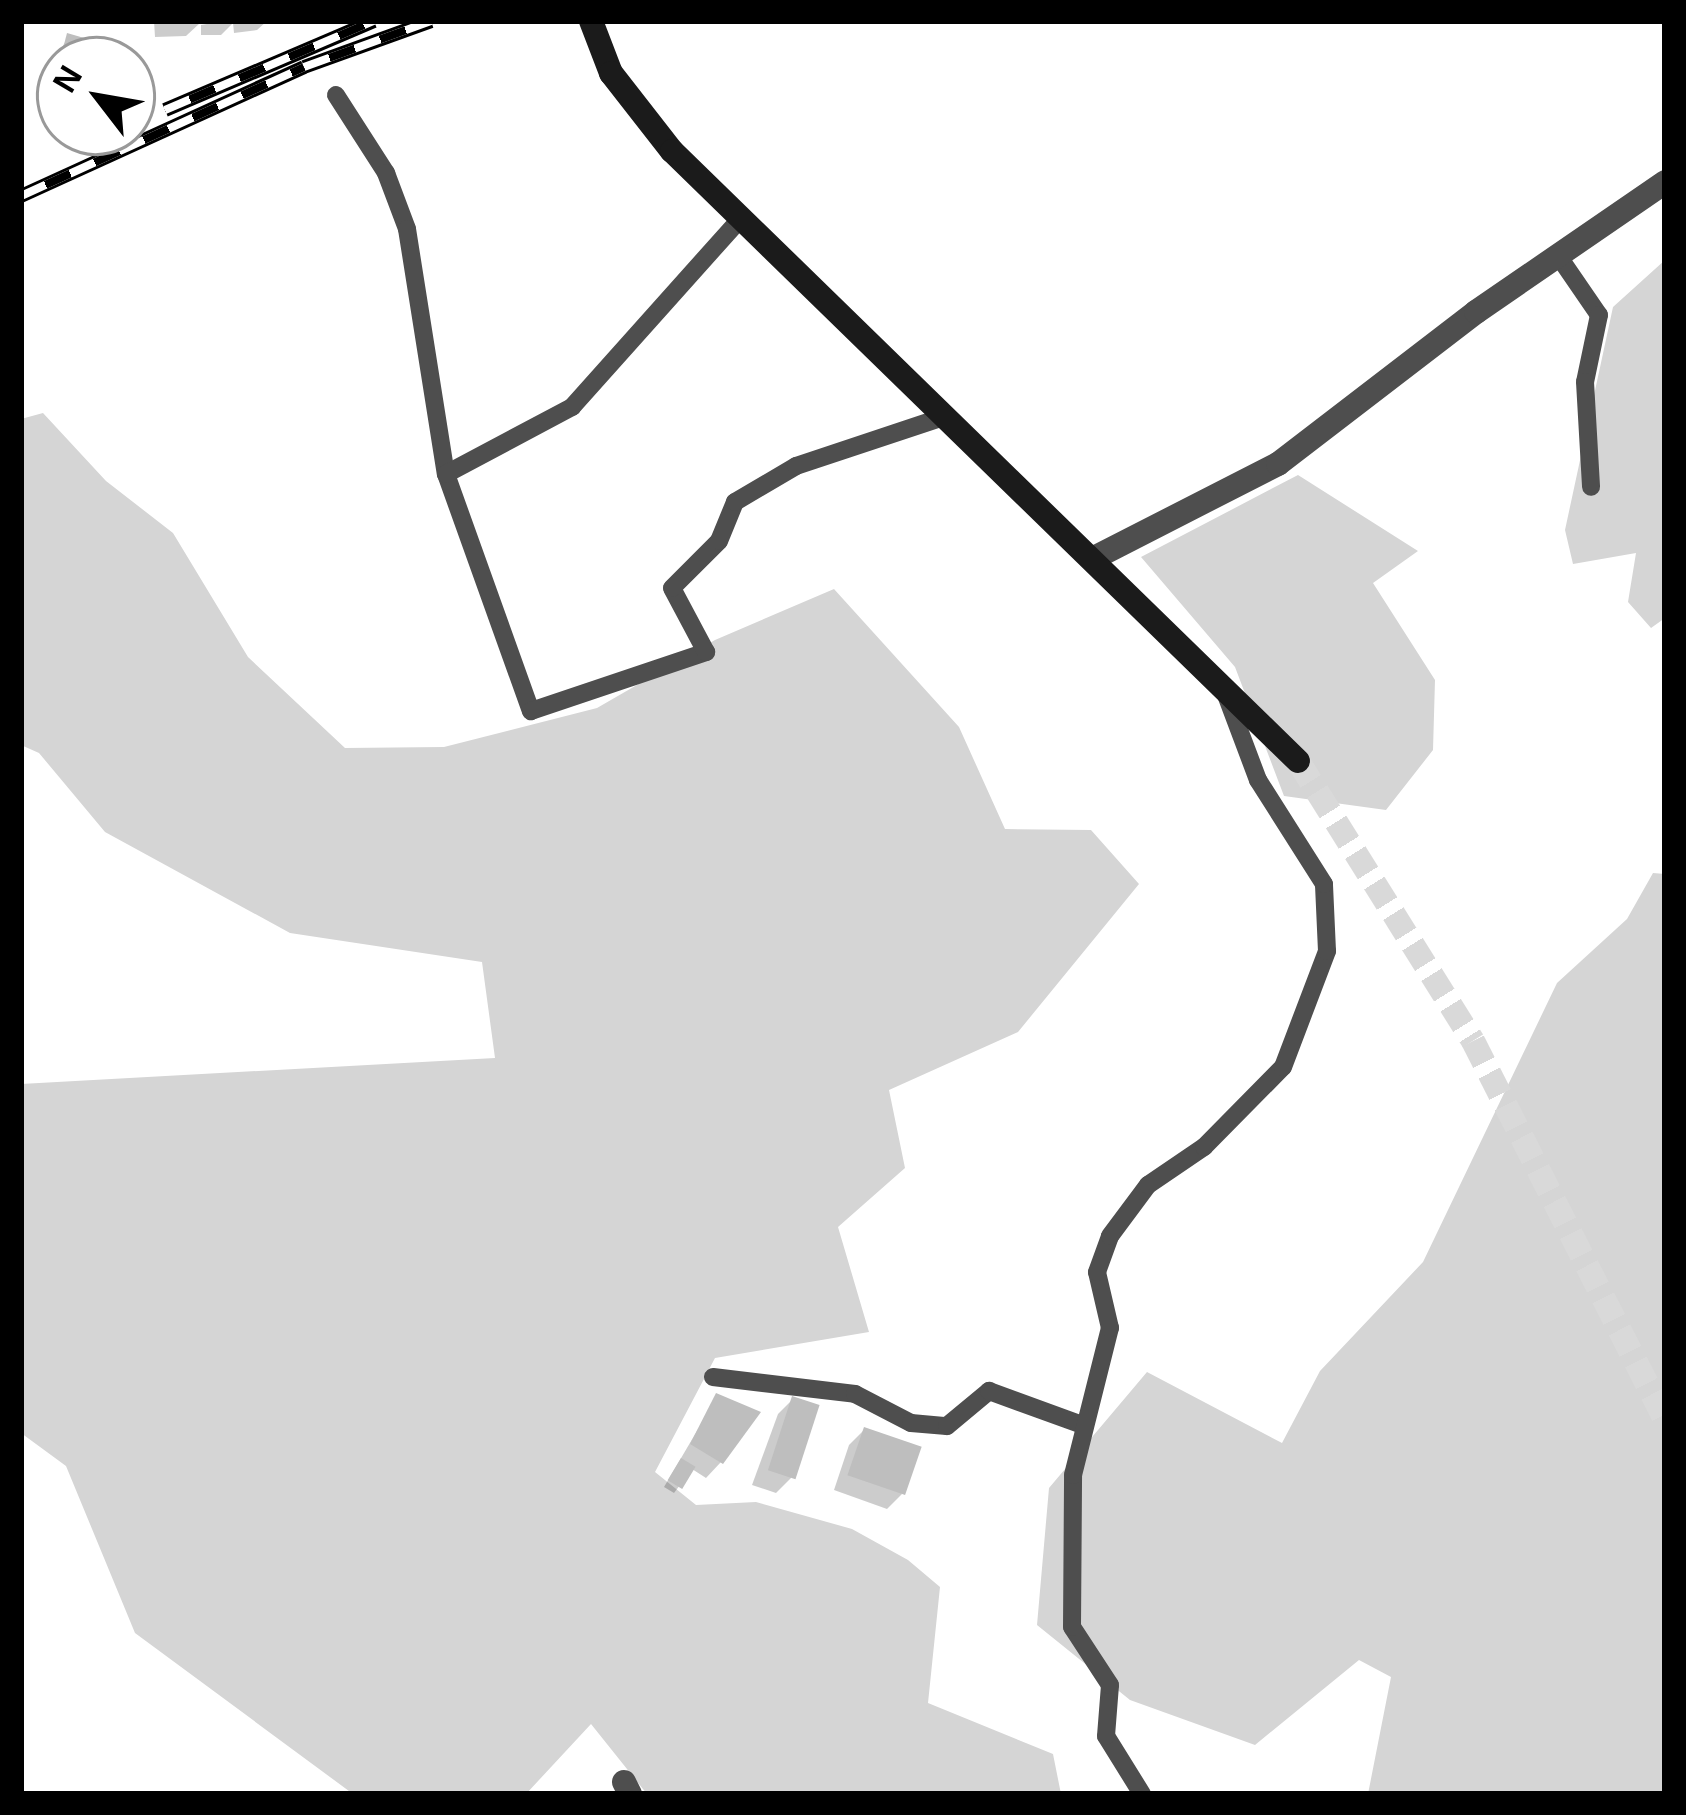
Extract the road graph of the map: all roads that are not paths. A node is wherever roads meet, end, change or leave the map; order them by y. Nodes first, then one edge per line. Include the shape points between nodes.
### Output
1 (591, 21) edge
2 (336, 95) dead end
3 (1665, 182) edge
4 (740, 219) junction
5 (1557, 254) junction
6 (946, 416) junction
7 (446, 474) junction
8 (1591, 487) dead end
9 (1094, 558) junction
10 (1225, 692) junction
11 (1298, 761) tunnel mouth
12 (713, 1377) dead end
13 (1085, 1426) junction
14 (1142, 1794) edge

1 - 4 street via 639,113
2 - 7 lane via 386,173 407,229
3 - 5 street
4 - 6 street
4 - 7 lane via 572,407
5 - 8 lane via 1599,315 1585,382
5 - 9 street via 1278,464
6 - 7 lane via 796,466 735,502 719,541 672,588 706,652 531,711
6 - 9 street
9 - 10 street
10 - 11 street
10 - 13 lane via 1258,780 1324,884 1327,951 1283,1067 1204,1148 1148,1185 1110,1236 1097,1272 1110,1328
12 - 13 lane via 855,1394 911,1423 947,1426 989,1391
13 - 14 lane via 1072,1474 1072,1627 1110,1685 1106,1736

